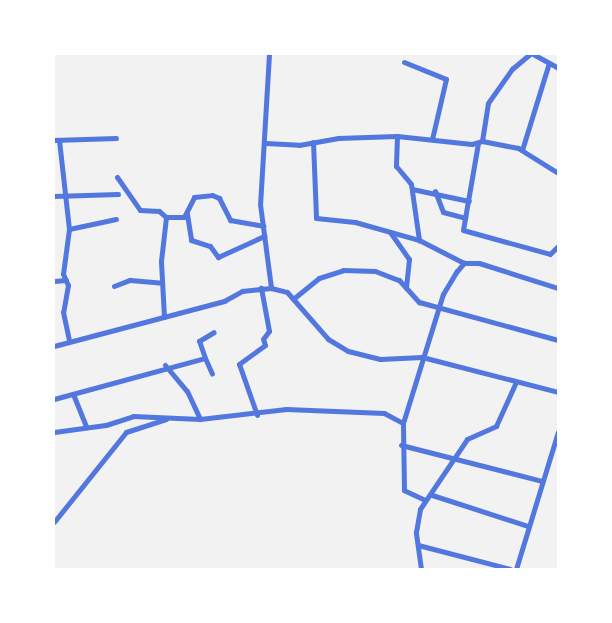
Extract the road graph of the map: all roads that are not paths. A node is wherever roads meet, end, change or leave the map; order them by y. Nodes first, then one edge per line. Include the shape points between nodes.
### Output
1 (269, 54) edge
2 (531, 54) edge
3 (404, 62) dead end
4 (549, 63) junction
5 (558, 68) edge
6 (397, 136) junction
7 (116, 138) dead end
8 (432, 139) junction
9 (56, 140) edge
10 (313, 142) junction
11 (480, 142) junction
12 (265, 143) junction
13 (522, 150) junction
14 (558, 173) edge
15 (117, 177) dead end
16 (412, 189) junction
17 (435, 190) junction
18 (118, 194) dead end
19 (54, 196) edge
20 (66, 197) junction
21 (469, 201) junction
22 (187, 214) junction
23 (166, 217) junction
24 (465, 218) junction
25 (116, 219) dead end
26 (263, 226) junction
27 (69, 229) junction
28 (390, 232) junction
29 (264, 236) junction
30 (419, 240) junction
31 (558, 246) edge
32 (464, 263) junction
33 (66, 280) junction
34 (54, 281) edge
35 (162, 283) junction
36 (114, 286) dead end
37 (261, 288) junction
38 (271, 288) junction
39 (406, 288) junction
40 (558, 288) edge
41 (293, 298) junction
42 (439, 306) junction
43 (164, 317) junction
44 (214, 332) dead end
45 (558, 340) edge
46 (69, 341) junction
47 (54, 346) edge
48 (422, 357) junction
49 (204, 358) junction
50 (165, 365) junction
51 (212, 374) dead end
52 (516, 382) junction
53 (558, 392) edge
54 (73, 394) junction
55 (54, 398) edge
56 (257, 415) junction
57 (172, 418) junction
58 (200, 419) junction
59 (403, 422) junction
60 (86, 428) junction
61 (54, 432) edge
62 (558, 432) edge
63 (401, 445) junction
64 (454, 457) junction
65 (542, 482) junction
66 (432, 495) junction
67 (425, 500) junction
68 (54, 522) edge
69 (528, 526) junction
70 (418, 545) junction
71 (422, 569) edge
72 (510, 569) edge
73 (516, 569) edge

1 - 12 street
2 - 4 street
2 - 11 street via 512,69 488,103
3 - 8 street via 446,79
4 - 5 street
4 - 13 street
6 - 8 street
6 - 10 street
6 - 16 street via 396,166
7 - 9 street
8 - 11 street
9 - 20 street
10 - 12 street
10 - 28 street via 316,218
11 - 13 street
11 - 21 street
12 - 26 street via 260,157
13 - 14 street via 536,163
15 - 23 street via 140,210 158,211
16 - 17 street
16 - 30 street
17 - 21 street
17 - 24 street via 443,212
18 - 20 street
19 - 20 street
20 - 27 street via 64,218
21 - 24 street
22 - 23 street
22 - 26 street via 194,197 212,195 220,198 230,220
22 - 29 street via 191,240 210,246 218,257
23 - 35 street
24 - 31 street via 466,233 550,254
25 - 27 street
26 - 29 street
27 - 33 street via 63,274
28 - 30 street
28 - 39 street via 409,259
29 - 38 street
30 - 32 street
32 - 40 street via 479,263
32 - 42 street
33 - 34 street
33 - 46 street via 63,312
35 - 36 street via 130,280
35 - 43 street
37 - 38 street
37 - 43 street
37 - 56 street via 269,332 263,339 264,344 239,364
38 - 41 street via 280,288
39 - 41 street via 399,280 375,271 343,270 319,278
39 - 42 street via 419,302
41 - 48 street via 328,339 348,351 380,359
42 - 45 street via 456,314
42 - 48 street
43 - 46 street
44 - 49 street via 199,341
46 - 47 street
48 - 52 street
48 - 59 street
49 - 50 street
49 - 51 street
50 - 54 street
50 - 58 street via 187,391
52 - 53 street
52 - 64 street via 496,426 467,439
54 - 55 street
54 - 60 street
56 - 58 street
56 - 59 street via 286,409 384,413
57 - 58 street
57 - 60 street via 133,416
57 - 68 street via 126,432
59 - 63 street
60 - 61 street
62 - 65 street
63 - 64 street
63 - 67 street via 404,490
64 - 65 street
64 - 66 street
65 - 69 street
66 - 67 street
66 - 69 street
67 - 70 street via 417,518
69 - 73 street
70 - 71 street
70 - 72 street

